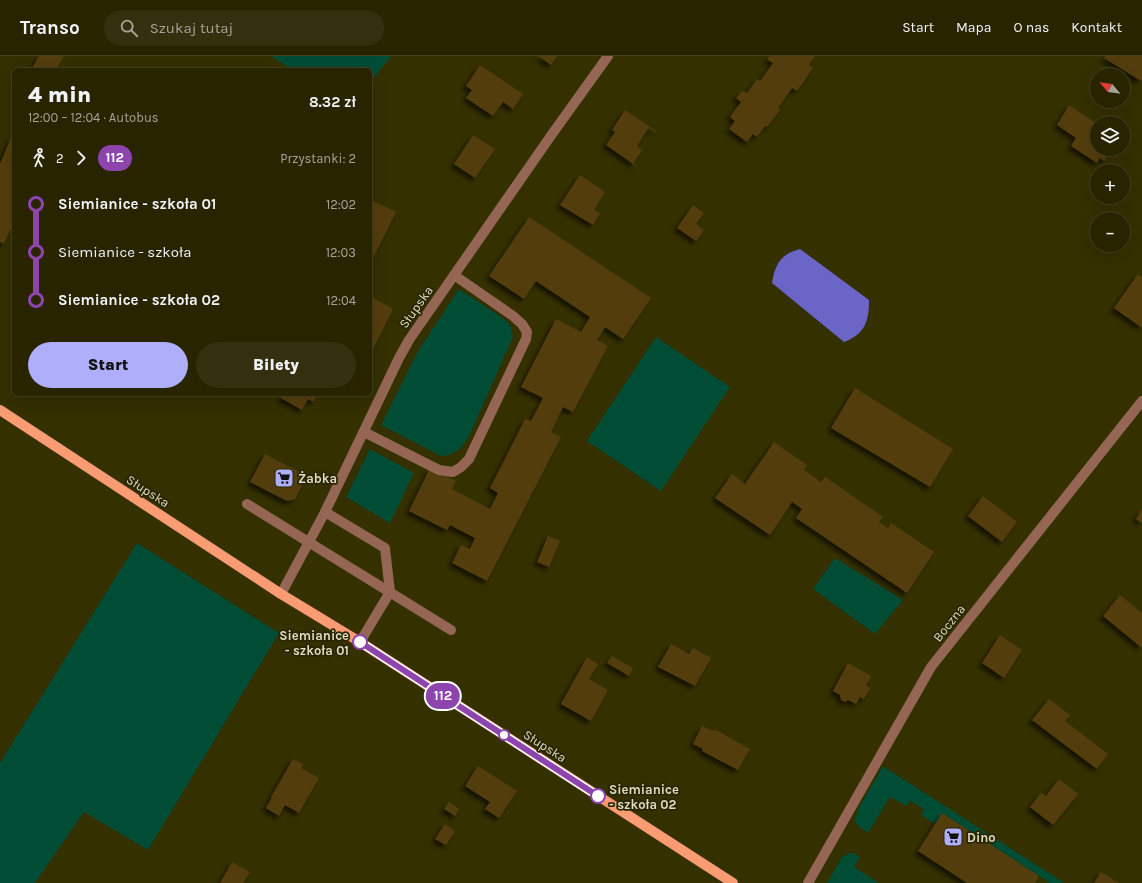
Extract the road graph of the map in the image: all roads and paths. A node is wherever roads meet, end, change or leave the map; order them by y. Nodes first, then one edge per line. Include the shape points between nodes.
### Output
1 (608, 56) edge
2 (454, 275) junction
3 (1142, 401) edge
4 (0, 410) edge
5 (364, 432) junction
6 (248, 504) dead end
7 (325, 512) junction
8 (310, 541) junction
9 (390, 592) junction
10 (281, 594) junction
11 (451, 630) dead end
12 (360, 642) junction
13 (733, 883) edge
14 (808, 883) edge

1 - 2 street, Słupska
2 - 5 street, Słupska via 409,340
2 - 5 street via 513,316 527,332 469,459 454,472 439,470
3 - 14 street, Boczna via 931,667
4 - 10 main road, Słupska
5 - 7 street, Słupska
6 - 8 street
7 - 8 street, Słupska
7 - 9 street via 385,548
8 - 9 street
8 - 10 street, Słupska
9 - 11 street
9 - 12 street
10 - 12 main road, Słupska
12 - 13 main road, Słupska

